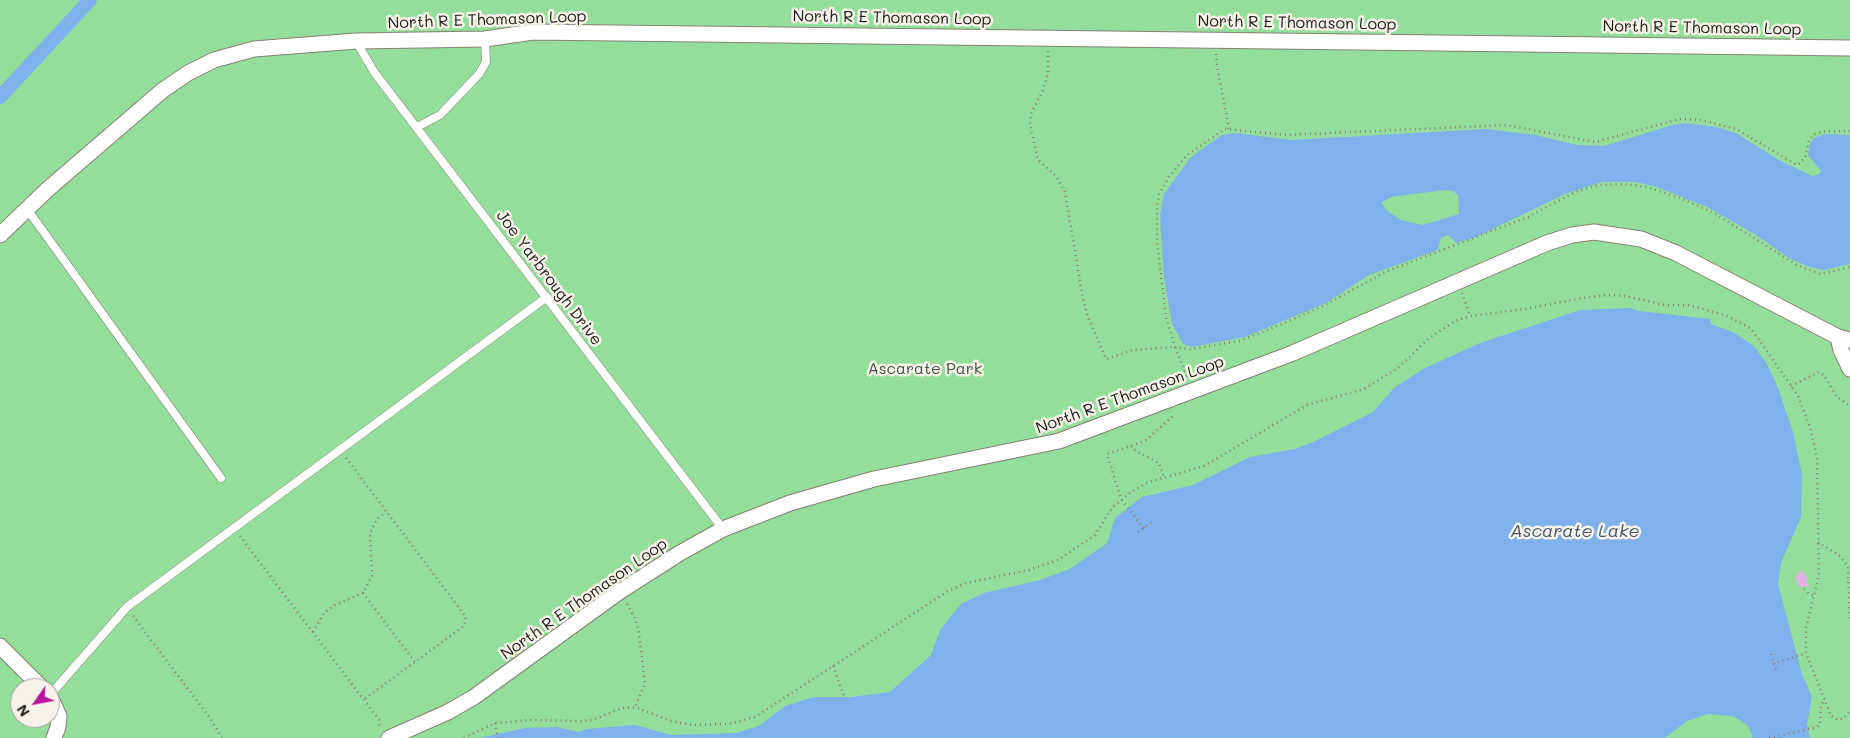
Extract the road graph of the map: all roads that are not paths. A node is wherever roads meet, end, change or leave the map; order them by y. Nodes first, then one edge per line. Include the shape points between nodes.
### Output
1 (485, 39) junction
2 (356, 41) junction
3 (1850, 48) edge
4 (417, 126) junction
5 (27, 209) junction
6 (0, 235) edge
7 (547, 297) junction
8 (1844, 338) edge
9 (1850, 370) edge
10 (221, 478) dead end
11 (723, 529) junction
12 (0, 646) edge
13 (32, 678) edge
14 (60, 684) edge
15 (385, 734) edge

1 - 2 street, North R E Thomason Loop
1 - 3 street, North R E Thomason Loop via 533,32
1 - 4 lane via 486,62 479,74 440,115
2 - 4 lane, Joe Yarbrough Drive via 374,72
2 - 5 street, North R E Thomason Loop via 254,49 214,60 188,73 112,132
4 - 7 lane, Joe Yarbrough Drive
5 - 6 street, North R E Thomason Loop
5 - 10 lane
7 - 11 lane, Joe Yarbrough Drive
7 - 14 lane via 127,607
8 - 9 street, North R E Thomason Loop via 1841,350
8 - 11 street, North R E Thomason Loop via 1641,239 1594,232 1572,235 1293,353 1059,441 874,479 790,503
11 - 15 street, North R E Thomason Loop via 619,592 474,697 448,712
12 - 13 street

